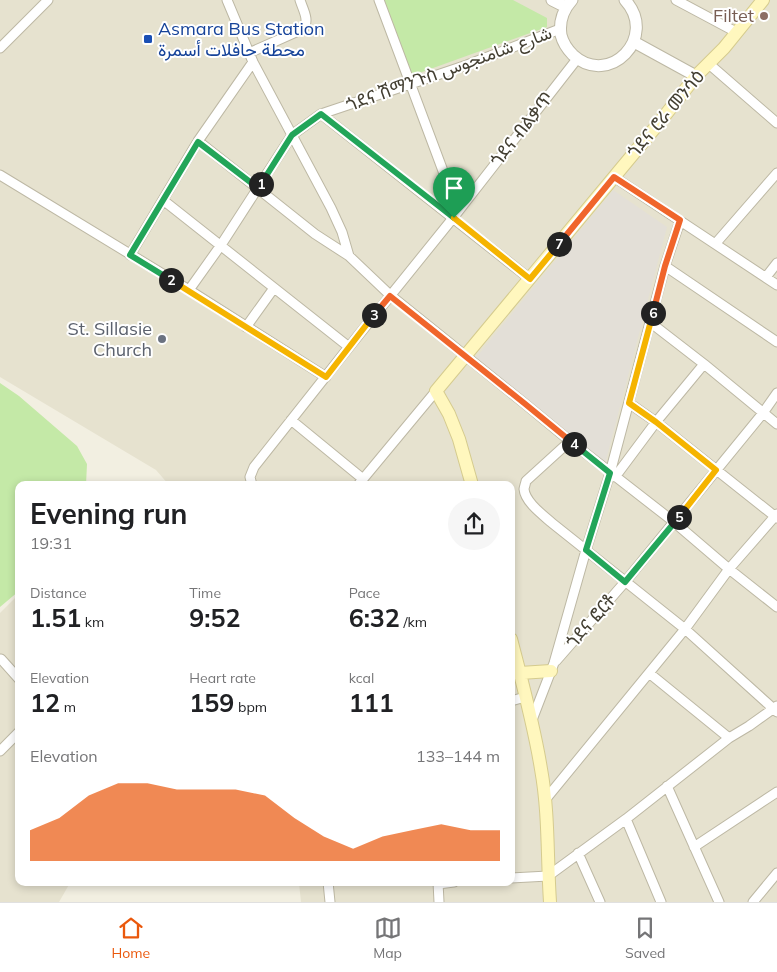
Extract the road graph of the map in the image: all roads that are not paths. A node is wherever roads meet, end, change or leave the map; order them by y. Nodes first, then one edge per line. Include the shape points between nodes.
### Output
1 (48, 0) edge
2 (227, 0) edge
3 (300, 0) edge
4 (379, 0) edge
5 (552, 0) edge
6 (626, 0) edge
7 (676, 0) edge
8 (763, 0) edge
9 (569, 3) edge
10 (687, 3) edge
11 (560, 29) junction
12 (736, 32) junction
13 (634, 42) junction
14 (0, 48) edge
15 (251, 58) junction
16 (577, 59) junction
17 (709, 64) junction
18 (696, 76) junction
19 (410, 84) junction
20 (321, 114) junction
21 (777, 123) edge
22 (292, 135) junction
23 (198, 142) junction
24 (777, 173) edge
25 (0, 175) edge
26 (614, 177) junction
27 (258, 188) junction
28 (163, 200) junction
29 (456, 214) junction
30 (680, 220) junction
31 (716, 243) junction
32 (222, 245) junction
33 (130, 255) junction
34 (349, 256) junction
35 (777, 263) edge
36 (665, 266) junction
37 (766, 278) junction
38 (530, 279) junction
39 (777, 285) edge
40 (274, 288) junction
41 (188, 290) junction
42 (390, 296) junction
43 (650, 323) junction
44 (246, 327) junction
45 (777, 342) edge
46 (349, 347) junction
47 (466, 356) junction
48 (704, 364) junction
49 (326, 377) junction
50 (436, 391) junction
51 (777, 393) edge
52 (629, 403) junction
53 (763, 413) junction
54 (291, 420) junction
55 (656, 422) junction
56 (777, 424) edge
57 (570, 441) junction
58 (716, 470) junction
59 (613, 475) junction
60 (251, 481) edge
61 (359, 481) edge
62 (361, 481) edge
63 (471, 481) edge
64 (776, 516) edge
65 (674, 522) junction
66 (586, 550) junction
67 (729, 569) junction
68 (625, 582) junction
69 (777, 607) edge
70 (685, 629) junction
71 (515, 654) edge
72 (1, 660) edge
73 (553, 667) junction
74 (520, 673) junction
75 (649, 673) junction
76 (15, 675) edge
77 (525, 697) junction
78 (515, 699) edge
79 (776, 709) edge
80 (532, 720) junction
81 (15, 736) edge
82 (729, 738) junction
83 (0, 751) edge
84 (667, 786) junction
85 (777, 792) edge
86 (545, 800) junction
87 (626, 819) junction
88 (694, 847) junction
89 (578, 853) junction
90 (777, 873) edge
91 (548, 876) junction
92 (515, 878) edge
93 (328, 886) edge
94 (438, 886) edge
95 (330, 902) edge
96 (439, 902) edge
97 (550, 902) edge
98 (600, 902) edge
99 (661, 902) edge
100 (719, 902) edge
101 (753, 902) edge

1 - 14 street
2 - 15 street
3 - 15 street via 306,19 303,29
4 - 19 street
5 - 9 street
6 - 13 street via 636,20
7 - 10 street
8 - 12 main road, ጎደና ሮራ መንሳዕ
9 - 11 street
10 - 12 street
11 - 16 street via 568,51
11 - 19 street, ጎደና ሽማንጉስ شارع شامنجوس
12 - 17 main road, ጎደና ሮራ መንሳዕ
13 - 16 street via 624,56 609,64 587,64
13 - 18 street
15 - 22 street
15 - 23 street
16 - 29 street, ጎደና ብልቃጥ
17 - 18 main road, ጎደና ሮራ መንሳዕ
17 - 21 street
18 - 26 main road, ጎደና ሮራ መንሳዕ
19 - 20 street, ጎደና ሽማንጉስ شارع شامنجوس
19 - 29 street
20 - 22 street, ጎደና ሽማንጉስ شارع شامنجوس
20 - 29 street
22 - 27 street, ጎደና ሽማንጉስ شارع شامنجوس
22 - 34 street via 331,208
23 - 27 street
23 - 28 street
24 - 31 street
25 - 33 street
26 - 30 street
26 - 38 main road, ጎደና ሮራ መንሳዕ
27 - 32 street, ጎደና ሽማንጉስ شارع شامنجوس
27 - 34 street via 315,234
28 - 32 street
28 - 33 street
29 - 38 street
29 - 42 street, ጎደና ብልቃጥ
30 - 31 street
30 - 36 street
31 - 37 street
32 - 40 street
32 - 41 street, ጎደና ሽማንጉስ شارع شامنجوس
33 - 41 street
34 - 42 street
35 - 37 street
36 - 43 street
36 - 45 street
37 - 39 street
38 - 47 main road, ጎደና ሮራ መንሳዕ
40 - 44 street
40 - 46 street
41 - 44 street
42 - 46 street, ጎደና ብልቃጥ
42 - 47 street
43 - 48 street
43 - 52 street
44 - 49 street
46 - 49 street, ጎደና ብልቃጥ
47 - 50 main road, ጎደና ሮራ መንሳዕ
47 - 57 street
48 - 53 street
48 - 55 street
49 - 54 street, ጎደና ብልቃጥ
50 - 62 street
50 - 63 main road via 459,439
51 - 53 street, ጎደና ፎርቶ
52 - 55 street
52 - 59 street
53 - 56 street
53 - 58 street, ጎደና ፎርቶ
54 - 60 street, ጎደና ብልቃጥ via 254,467
54 - 61 street
55 - 58 street
55 - 59 street
57 - 59 street
57 - 66 street via 526,481 524,489 533,506
58 - 64 street
58 - 65 street, ጎደና ፎርቶ
59 - 65 street
59 - 66 street
64 - 67 street
65 - 67 street
65 - 68 street, ጎደና ፎርቶ
66 - 68 street
66 - 73 street
67 - 69 street
67 - 70 street
68 - 70 street
68 - 73 street, ጎደና ፎርቶ
70 - 75 street
70 - 79 street
71 - 74 main road
72 - 76 street
73 - 74 main road
73 - 80 street
74 - 77 main road
75 - 82 street
75 - 86 street
77 - 78 street
77 - 80 main road
79 - 82 street
80 - 86 main road
81 - 83 street
82 - 84 street
84 - 87 street
84 - 88 street
85 - 88 street
86 - 91 main road
87 - 89 street
87 - 99 street
88 - 100 street
89 - 91 street
89 - 98 street
90 - 101 street
91 - 92 street
91 - 97 main road
93 - 95 street
94 - 96 street

